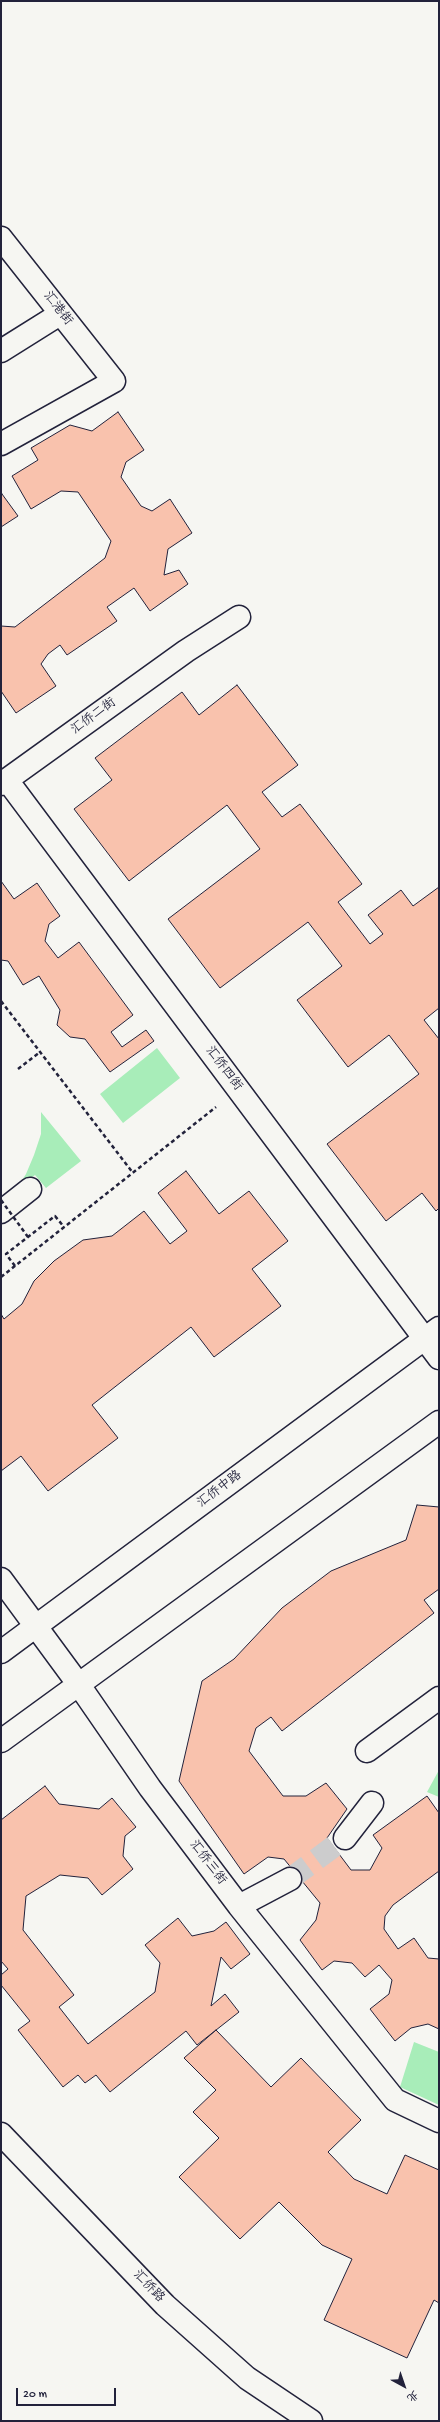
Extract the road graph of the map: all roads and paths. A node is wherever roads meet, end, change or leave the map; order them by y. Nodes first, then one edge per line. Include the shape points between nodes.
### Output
1 (1, 238) edge
2 (60, 314) junction
3 (1, 352) edge
4 (1, 444) edge
5 (239, 617) dead end
6 (4, 782) edge
7 (1, 1001) edge
8 (40, 1052) junction
9 (18, 1069) dead end
10 (239, 1089) junction
11 (133, 1173) junction
12 (30, 1189) dead end
13 (1, 1200) edge
14 (1, 1212) edge
15 (64, 1227) junction
16 (28, 1237) junction
17 (16, 1266) junction
18 (1, 1277) edge
19 (432, 1333) edge
20 (439, 1358) edge
21 (439, 1422) edge
22 (1, 1579) edge
23 (36, 1627) junction
24 (1, 1652) edge
25 (79, 1685) junction
26 (439, 1698) edge
27 (1, 1741) edge
28 (367, 1751) dead end
29 (372, 1803) dead end
30 (344, 1838) tunnel mouth
31 (290, 1879) tunnel mouth
32 (239, 1906) junction
33 (439, 2121) edge
34 (1, 2134) edge
35 (311, 2421) edge

1 - 2 street, 汇港街
2 - 3 street
2 - 4 street, 汇港街 via 114,381
5 - 6 street, 汇侨二街 via 186,651
6 - 10 street, 汇侨四街
7 - 8 path
8 - 9 path
8 - 11 path
10 - 11 path
10 - 19 street, 汇侨四街
11 - 15 path
12 - 14 street
13 - 16 path, bridge
15 - 16 path via 55,1216
15 - 17 path
16 - 17 path via 6,1254
17 - 18 path
19 - 20 street, 汇侨四街
19 - 23 street, 汇侨中路
21 - 25 street
22 - 23 street, 汇侨三街
23 - 24 street, 汇侨中路
23 - 25 street, 汇侨三街
25 - 27 street
25 - 32 street, 汇侨三街 via 150,1788
26 - 28 street
29 - 30 street
31 - 32 street
32 - 33 street, 汇侨三街 via 396,2100
34 - 35 street, 汇侨路 via 165,2305 247,2378

